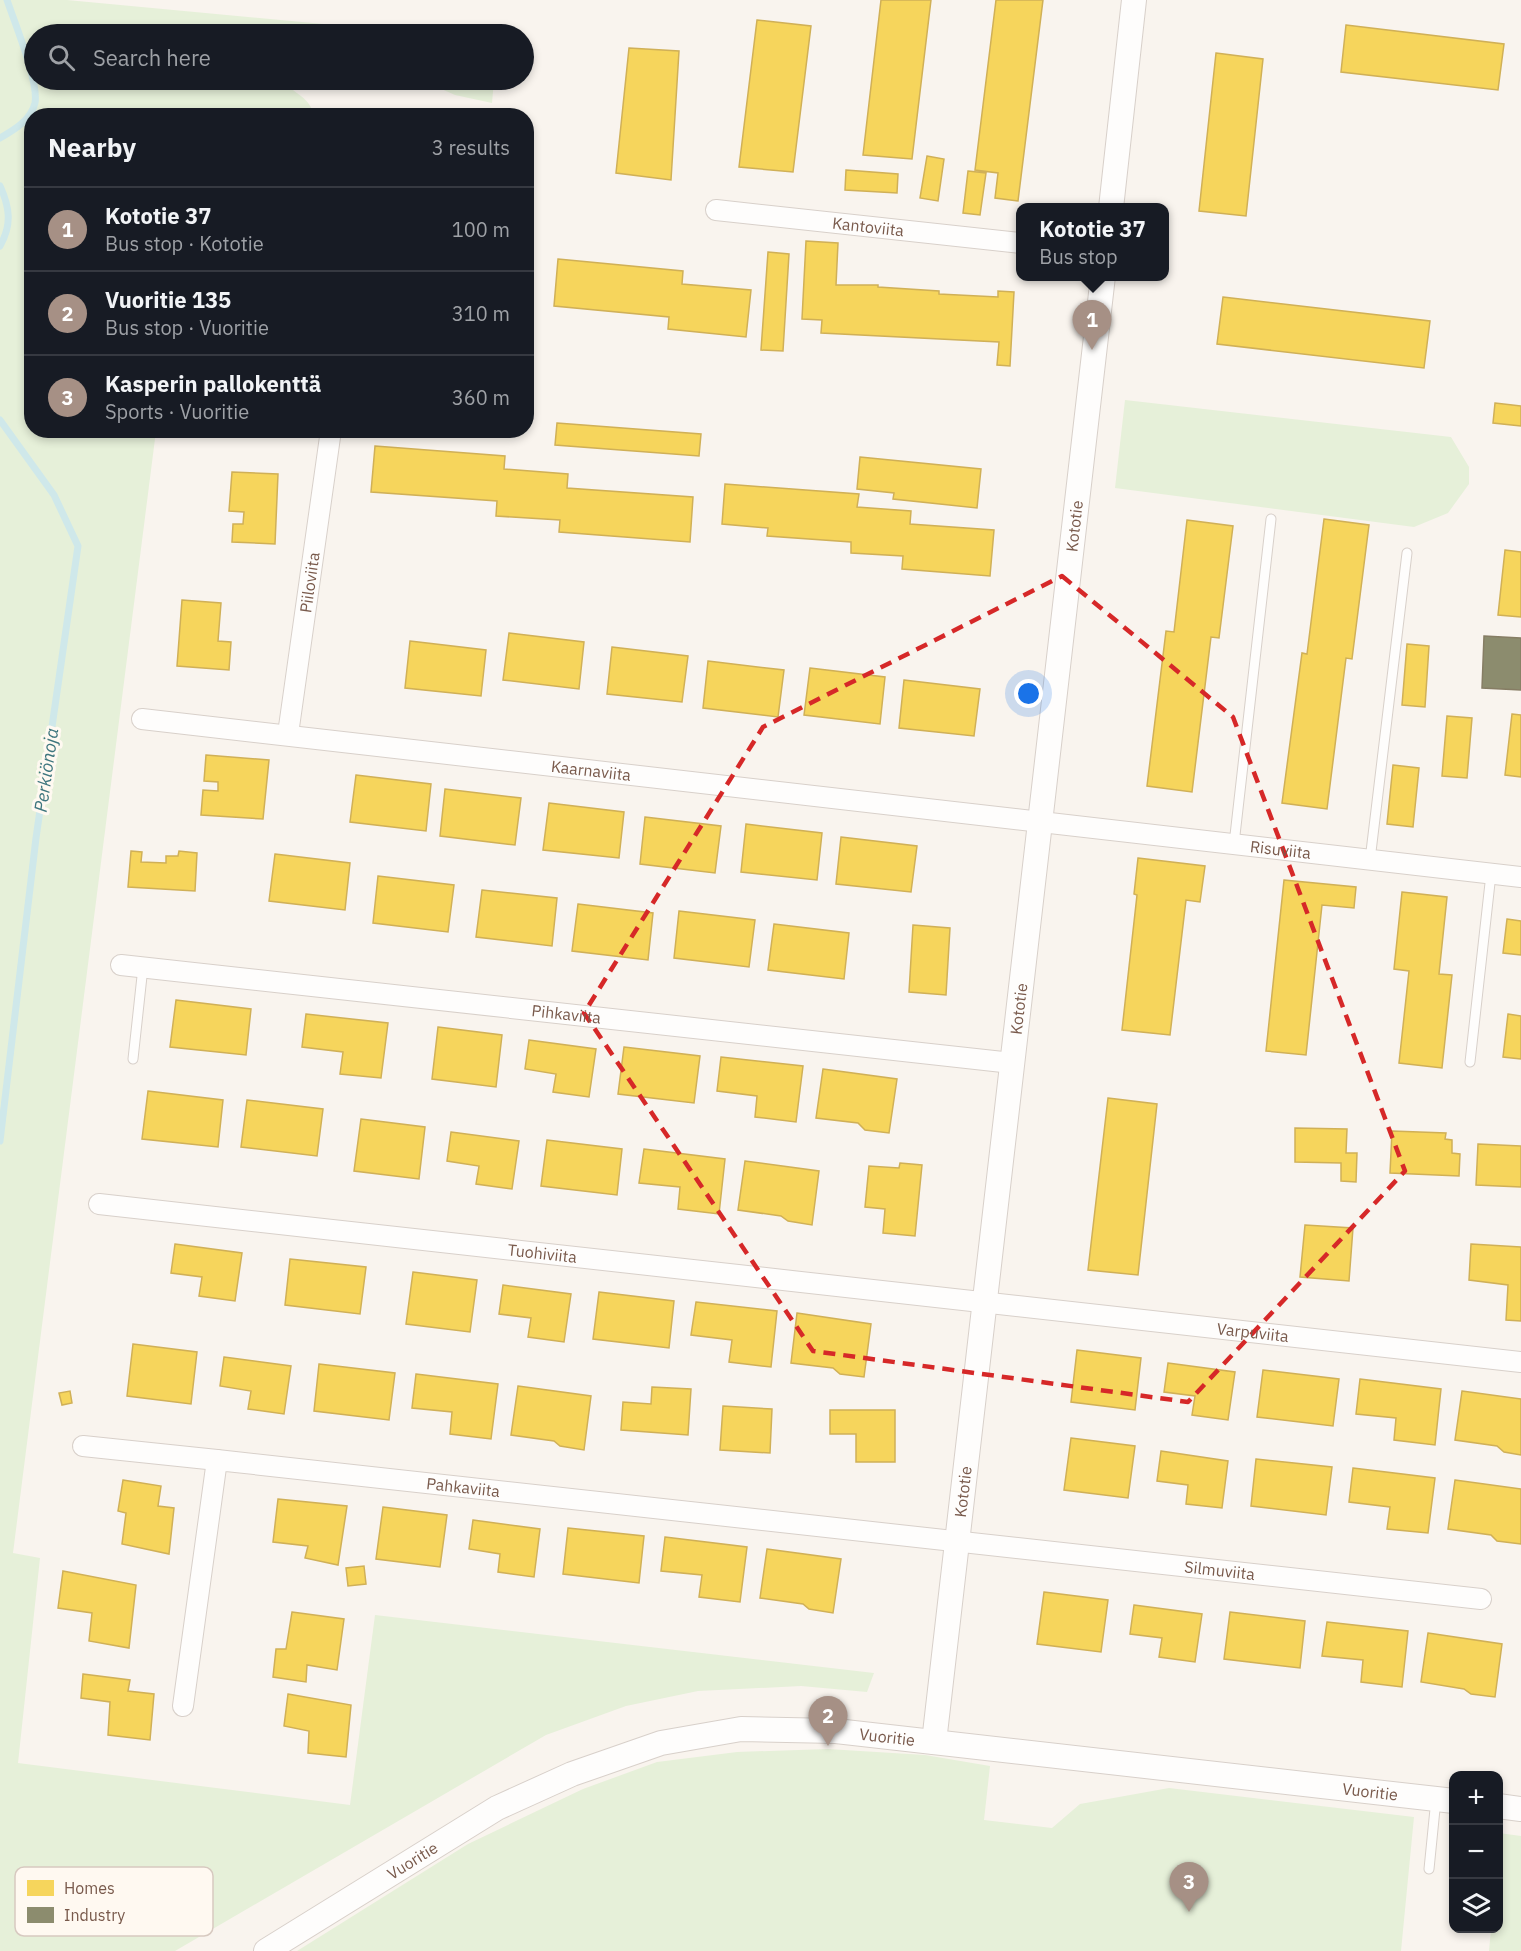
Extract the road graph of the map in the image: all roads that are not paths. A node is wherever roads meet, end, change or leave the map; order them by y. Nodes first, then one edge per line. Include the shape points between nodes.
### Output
1 (1134, 0) edge
2 (1111, 203) edge
3 (716, 210) dead end
4 (1016, 243) edge
5 (1102, 281) edge
6 (330, 438) edge
7 (1271, 519) dead end
8 (1407, 554) dead end
9 (142, 719) dead end
10 (288, 734) junction
11 (1040, 822) junction
12 (1234, 844) junction
13 (1370, 860) junction
14 (1491, 874) junction
15 (1521, 877) edge
16 (121, 965) dead end
17 (143, 967) junction
18 (133, 1059) dead end
19 (1470, 1062) dead end
20 (1012, 1063) junction
21 (99, 1204) dead end
22 (985, 1303) junction
23 (1521, 1362) edge
24 (83, 1446) dead end
25 (217, 1460) junction
26 (957, 1542) junction
27 (1481, 1599) dead end
28 (183, 1706) dead end
29 (934, 1742) junction
30 (1445, 1800) edge
31 (1503, 1807) edge
32 (1521, 1809) edge
33 (1429, 1869) dead end
34 (266, 1951) edge

1 - 2 street
3 - 4 street, Kantoviita
5 - 11 street, Kototie
6 - 10 street, Piiloviita
7 - 12 lane
8 - 13 lane
9 - 10 street, Kaarnaviita
10 - 11 street, Kaarnaviita
11 - 12 street, Risuviita
11 - 20 street, Kototie
12 - 13 street, Risuviita
13 - 14 street, Risuviita
14 - 15 street, Risuviita
14 - 19 lane
16 - 17 street, Pihkaviita
17 - 18 lane
17 - 20 street, Pihkaviita
20 - 22 street, Kototie
21 - 22 street, Tuohiviita
22 - 23 street, Varpuviita
22 - 26 street, Kototie
24 - 25 street, Pahkaviita
25 - 26 street, Pahkaviita
25 - 28 street
26 - 27 street, Silmuviita
26 - 29 street, Kototie
29 - 30 street, Vuoritie
29 - 34 street, Vuoritie via 836,1731 741,1729 661,1743 572,1774 497,1808
30 - 33 lane
31 - 32 street

